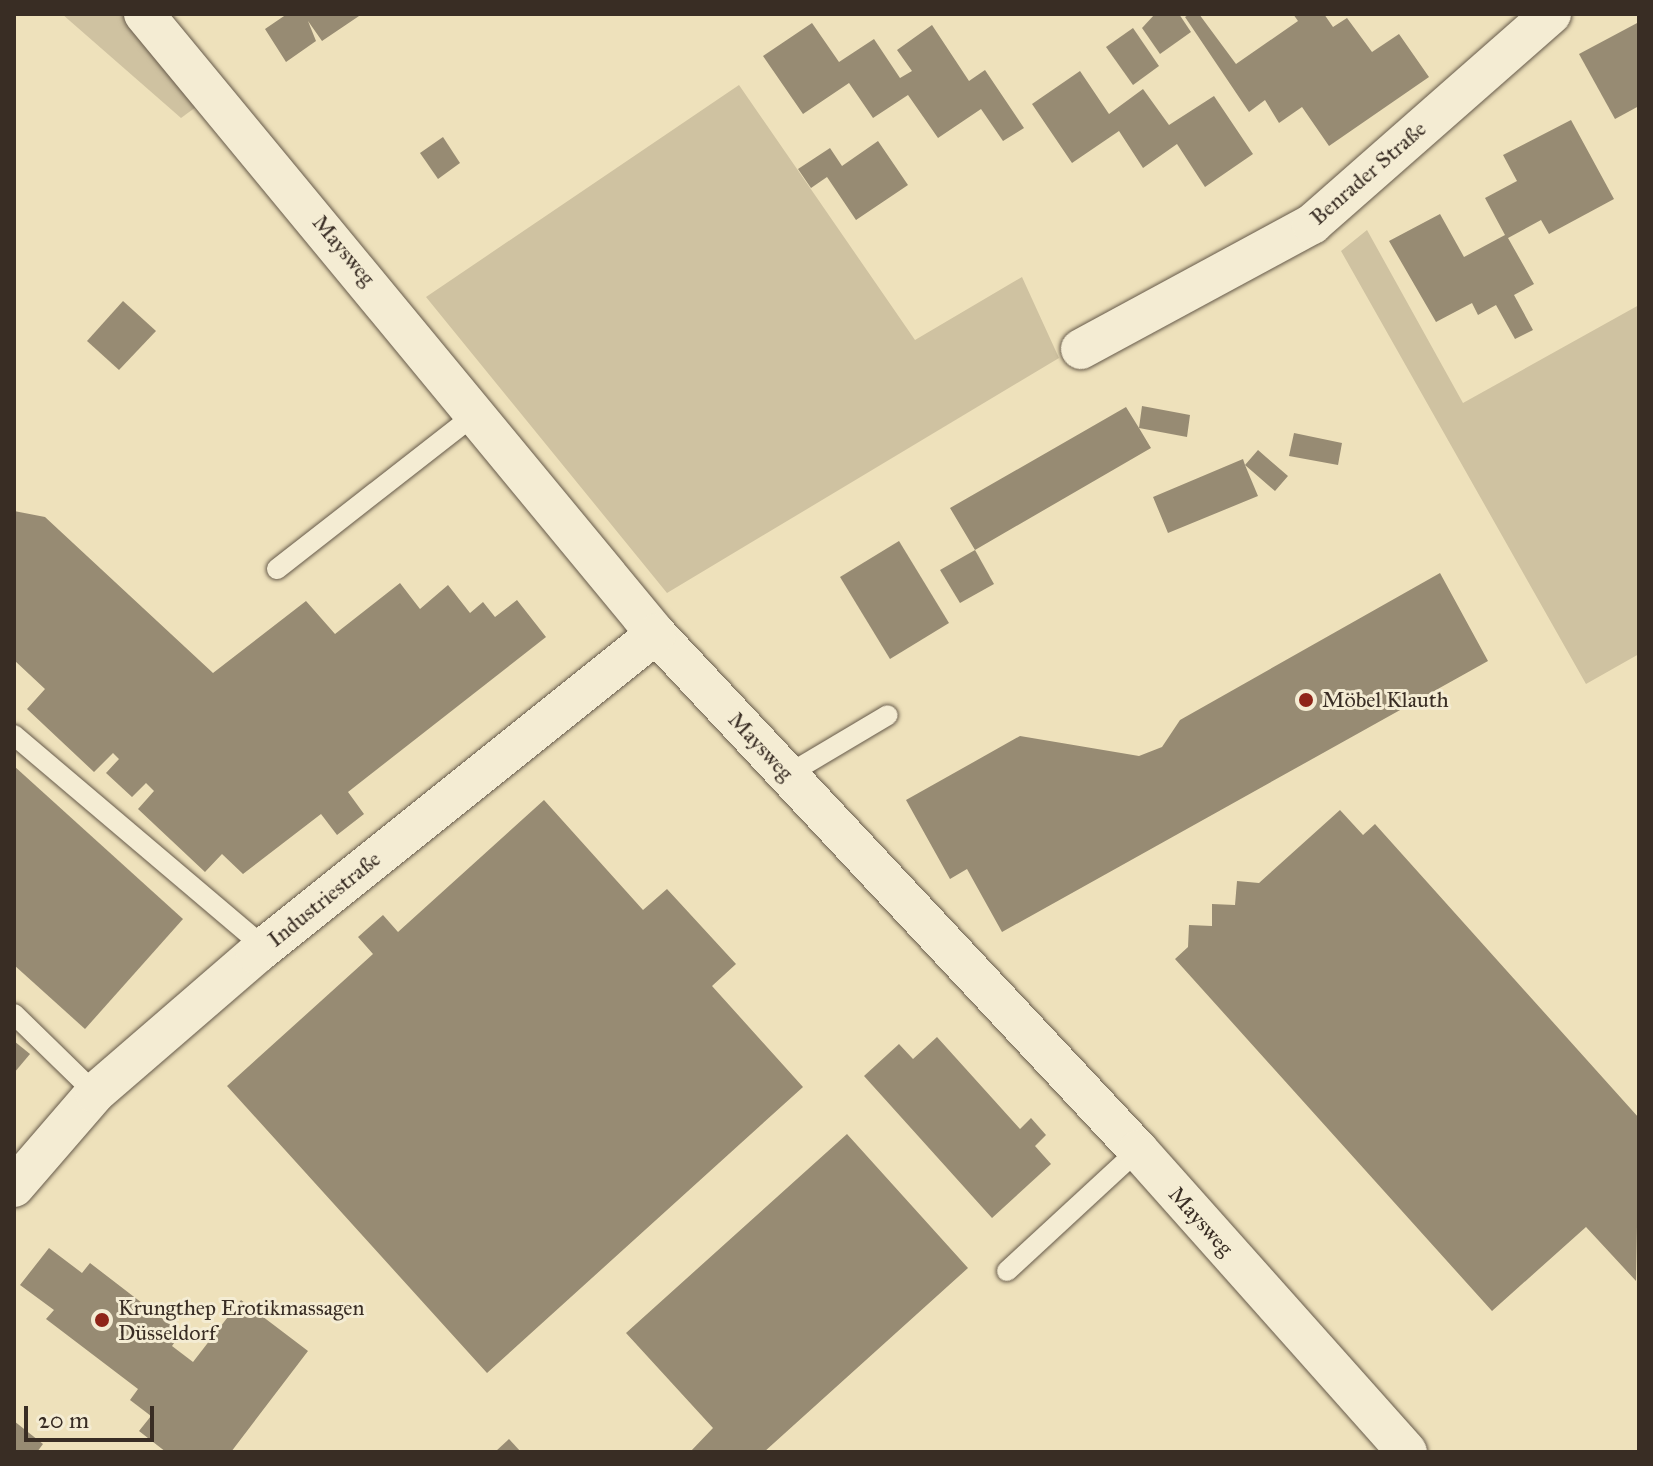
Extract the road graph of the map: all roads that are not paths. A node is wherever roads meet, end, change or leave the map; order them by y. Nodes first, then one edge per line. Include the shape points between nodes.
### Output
1 (144, 14) edge
2 (1551, 14) edge
3 (1081, 349) dead end
4 (478, 412) junction
5 (277, 569) dead end
6 (656, 634) junction
7 (888, 715) dead end
8 (14, 735) edge
9 (787, 775) junction
10 (264, 947) junction
11 (14, 1014) edge
12 (95, 1093) junction
13 (1138, 1150) junction
14 (14, 1187) edge
15 (1007, 1271) dead end
16 (1407, 1452) edge

1 - 4 street, Maysweg
2 - 3 street, Benrader Straße via 1312,224
4 - 5 lane
4 - 6 street, Maysweg
6 - 9 street, Maysweg
6 - 10 street, Industriestraße
7 - 9 lane
8 - 10 lane
9 - 13 street, Maysweg
10 - 12 street, Industriestraße
11 - 12 lane
12 - 14 street, Industriestraße
13 - 15 lane
13 - 16 street, Maysweg

